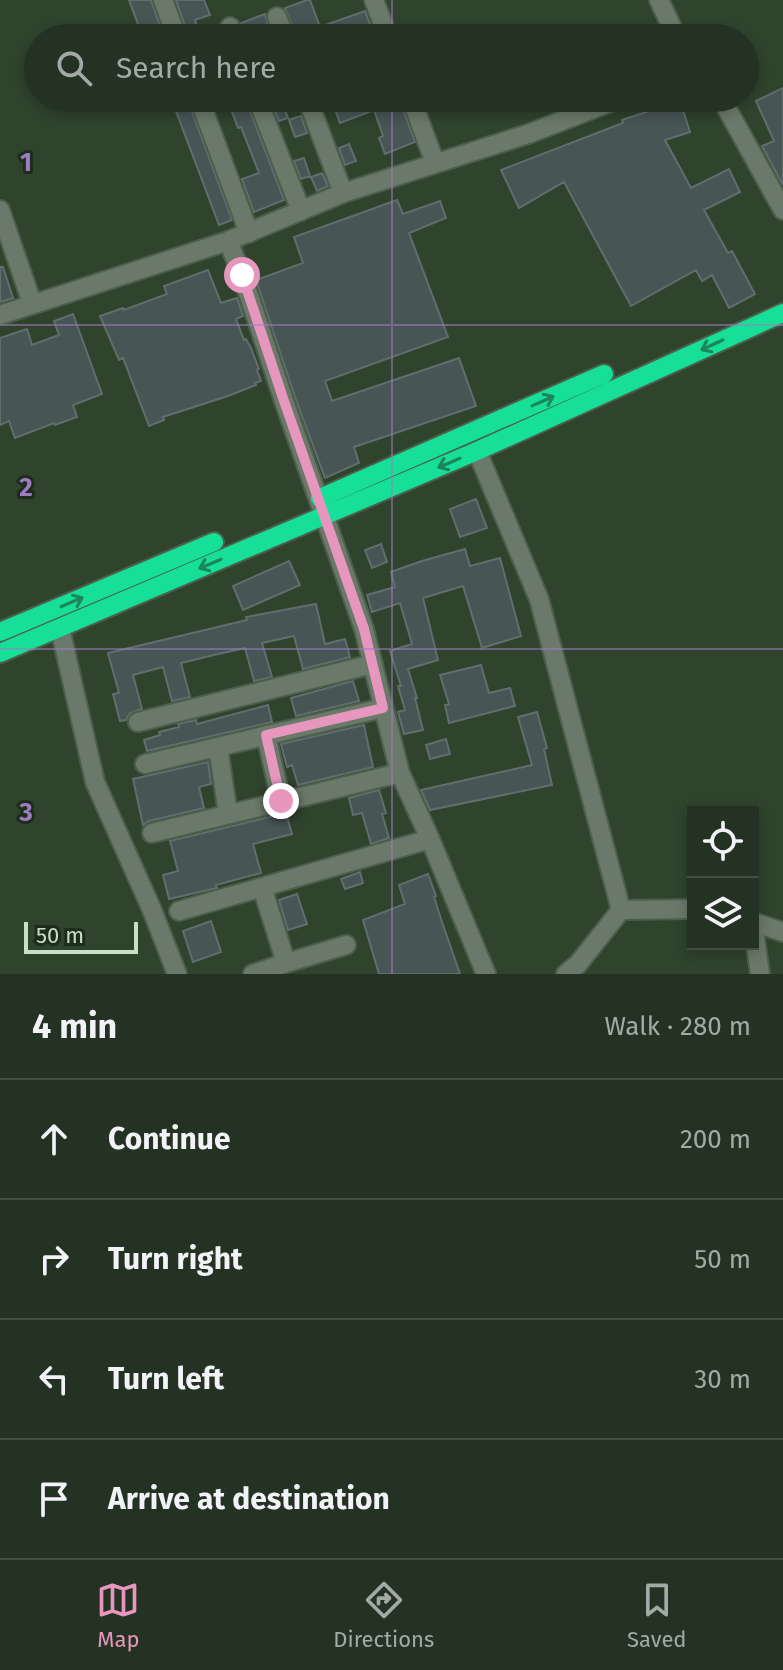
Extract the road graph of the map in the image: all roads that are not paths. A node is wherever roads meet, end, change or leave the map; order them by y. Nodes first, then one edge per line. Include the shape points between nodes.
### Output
1 (163, 0) edge
2 (374, 0) edge
3 (659, 0) edge
4 (277, 17) dead end
5 (172, 24) edge
6 (280, 24) edge
7 (383, 24) edge
8 (670, 24) edge
9 (204, 112) edge
10 (262, 112) edge
11 (312, 112) edge
12 (416, 112) edge
13 (585, 112) edge
14 (729, 112) edge
15 (435, 163) junction
16 (343, 193) junction
17 (783, 210) edge
18 (301, 211) junction
19 (1, 216) edge
20 (249, 233) junction
21 (228, 241) junction
22 (783, 296) edge
23 (32, 303) junction
24 (783, 313) edge
25 (0, 315) edge
26 (477, 451) junction
27 (315, 506) junction
28 (231, 535) dead end
29 (60, 628) junction
30 (0, 632) edge
31 (0, 653) edge
32 (373, 664) junction
33 (383, 708) junction
34 (138, 722) dead end
35 (266, 735) junction
36 (218, 747) junction
37 (145, 764) dead end
38 (400, 773) junction
39 (281, 801) junction
40 (228, 814) junction
41 (152, 833) dead end
42 (430, 839) junction
43 (262, 887) junction
44 (687, 909) edge
45 (621, 910) junction
46 (179, 911) dead end
47 (759, 925) edge
48 (783, 932) edge
49 (346, 945) dead end
50 (757, 950) edge
51 (286, 963) junction
52 (177, 974) edge
53 (253, 974) edge
54 (486, 974) edge
55 (566, 974) edge
56 (760, 974) edge

1 - 5 street
2 - 7 street
3 - 8 street
4 - 6 street
9 - 20 street
10 - 18 street
11 - 16 street
12 - 15 street
13 - 15 street
14 - 17 street
15 - 16 street
16 - 18 street
18 - 20 street
19 - 23 street
20 - 21 street
21 - 23 street
21 - 27 street
27 -> 22 street
23 - 25 street
24 -> 26 street
26 -> 27 street
26 - 45 street via 539,599
27 -> 29 street
27 - 32 street
30 -> 28 street
29 - 31 street
29 - 52 street via 95,782
32 - 33 street
32 - 34 street
33 - 35 street
33 - 38 street
35 - 36 street
35 - 39 street
36 - 37 street
36 - 40 street
38 - 39 street
38 - 42 street
39 - 40 street
40 - 41 street
42 - 43 street
42 - 54 street
43 - 46 street
43 - 51 street
44 - 45 street
45 - 55 street
47 - 48 street
49 - 51 street
50 - 56 street
51 - 53 street

